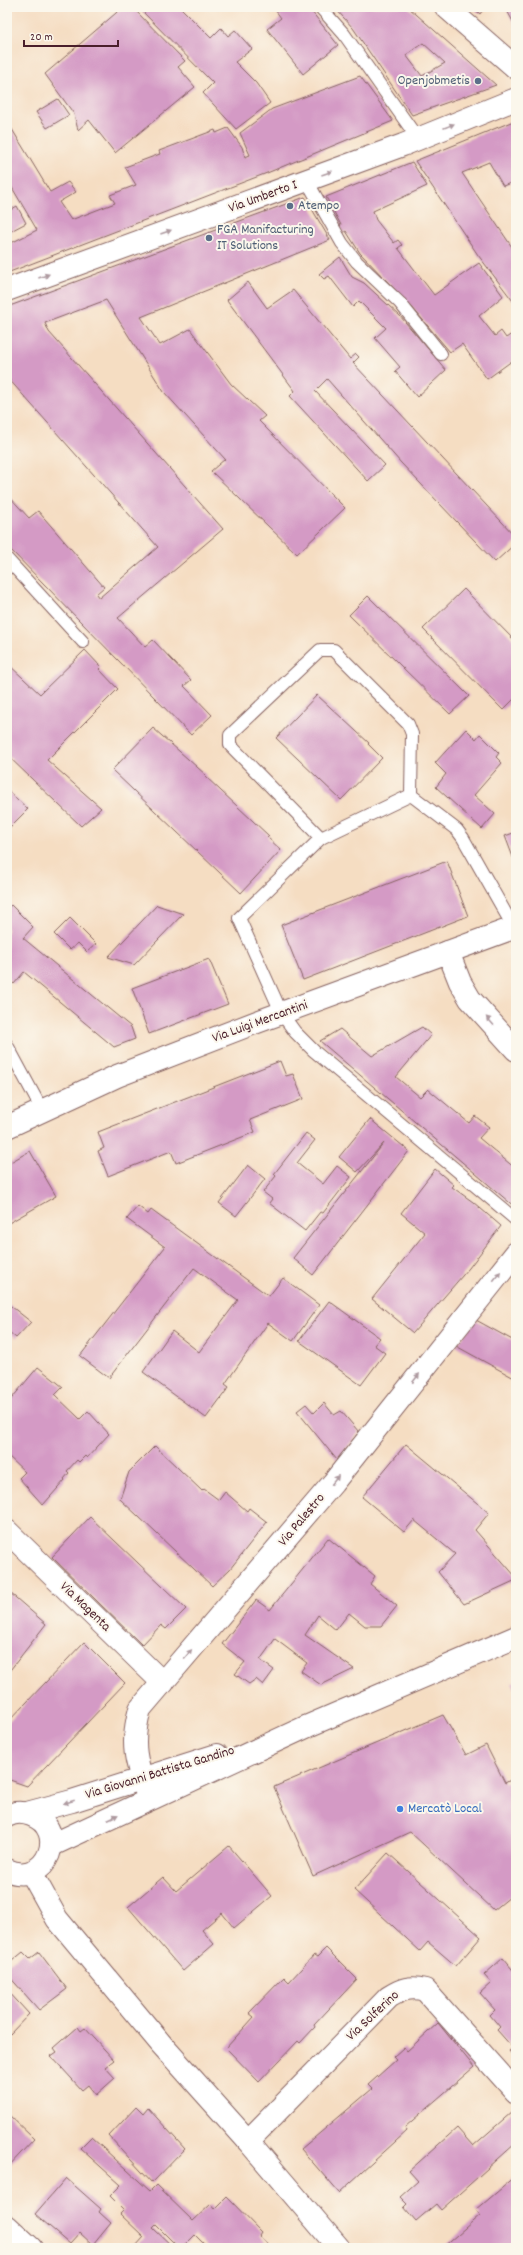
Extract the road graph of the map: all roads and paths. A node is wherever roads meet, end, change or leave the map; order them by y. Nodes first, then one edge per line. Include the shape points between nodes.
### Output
1 (320, 7) edge
2 (446, 7) edge
3 (516, 68) edge
4 (516, 99) edge
5 (418, 139) junction
6 (307, 181) junction
7 (7, 290) edge
8 (441, 354) dead end
9 (7, 559) edge
10 (83, 642) dead end
11 (411, 795) junction
12 (321, 838) junction
13 (515, 927) edge
14 (448, 952) junction
15 (282, 1014) junction
16 (7, 1045) edge
17 (516, 1050) edge
18 (42, 1110) junction
19 (7, 1127) edge
20 (516, 1220) edge
21 (516, 1253) edge
22 (7, 1531) edge
23 (516, 1637) edge
24 (163, 1684) junction
25 (293, 1732) junction
26 (142, 1778) junction
27 (149, 1800) junction
28 (17, 1815) edge
29 (52, 1845) junction
30 (7, 1870) edge
31 (31, 1872) junction
32 (516, 2092) edge
33 (248, 2141) junction
34 (7, 2226) edge
35 (31, 2248) edge
36 (339, 2248) edge

1 - 5 lane via 344,34
2 - 3 street
5 -> 4 street, Via Umberto I
6 -> 5 street, Via Umberto I
7 -> 6 street, Via Umberto I
6 - 8 lane via 342,242 357,262 400,303
9 - 10 lane
11 - 12 lane
11 - 12 lane via 412,734 408,724 334,650 320,650 230,735 230,745
11 - 13 lane via 457,830
12 - 15 lane via 239,918
13 - 14 street, Via Luigi Mercantini
14 - 15 street, Via Luigi Mercantini
17 -> 14 street via 470,999
15 - 18 street, Via Luigi Mercantini via 117,1076
15 - 20 lane via 314,1051
16 - 18 lane
18 - 19 street, Via Luigi Mercantini
24 -> 21 street, Via Palestro via 333,1483
22 - 24 street, Via Magenta
23 - 25 street, Via Giovanni Battista Gandino
24 - 26 street, Via Palestro via 140,1709 135,1726 134,1742
25 - 26 street, Via Giovanni Battista Gandino
25 - 27 street, Via Giovanni Battista Gandino
26 - 27 street, Via Palestro
26 -> 28 street, Via Giovanni Battista Gandino via 72,1801
29 -> 27 street, Via Giovanni Battista Gandino
28 - 29 street via 42,1821
29 - 31 street via 46,1861
30 - 31 street via 22,1874
31 - 33 street via 57,1919 157,2039
32 - 33 street, Via Solferino via 425,1990 402,1989 389,1997
33 - 36 street
34 - 35 street

